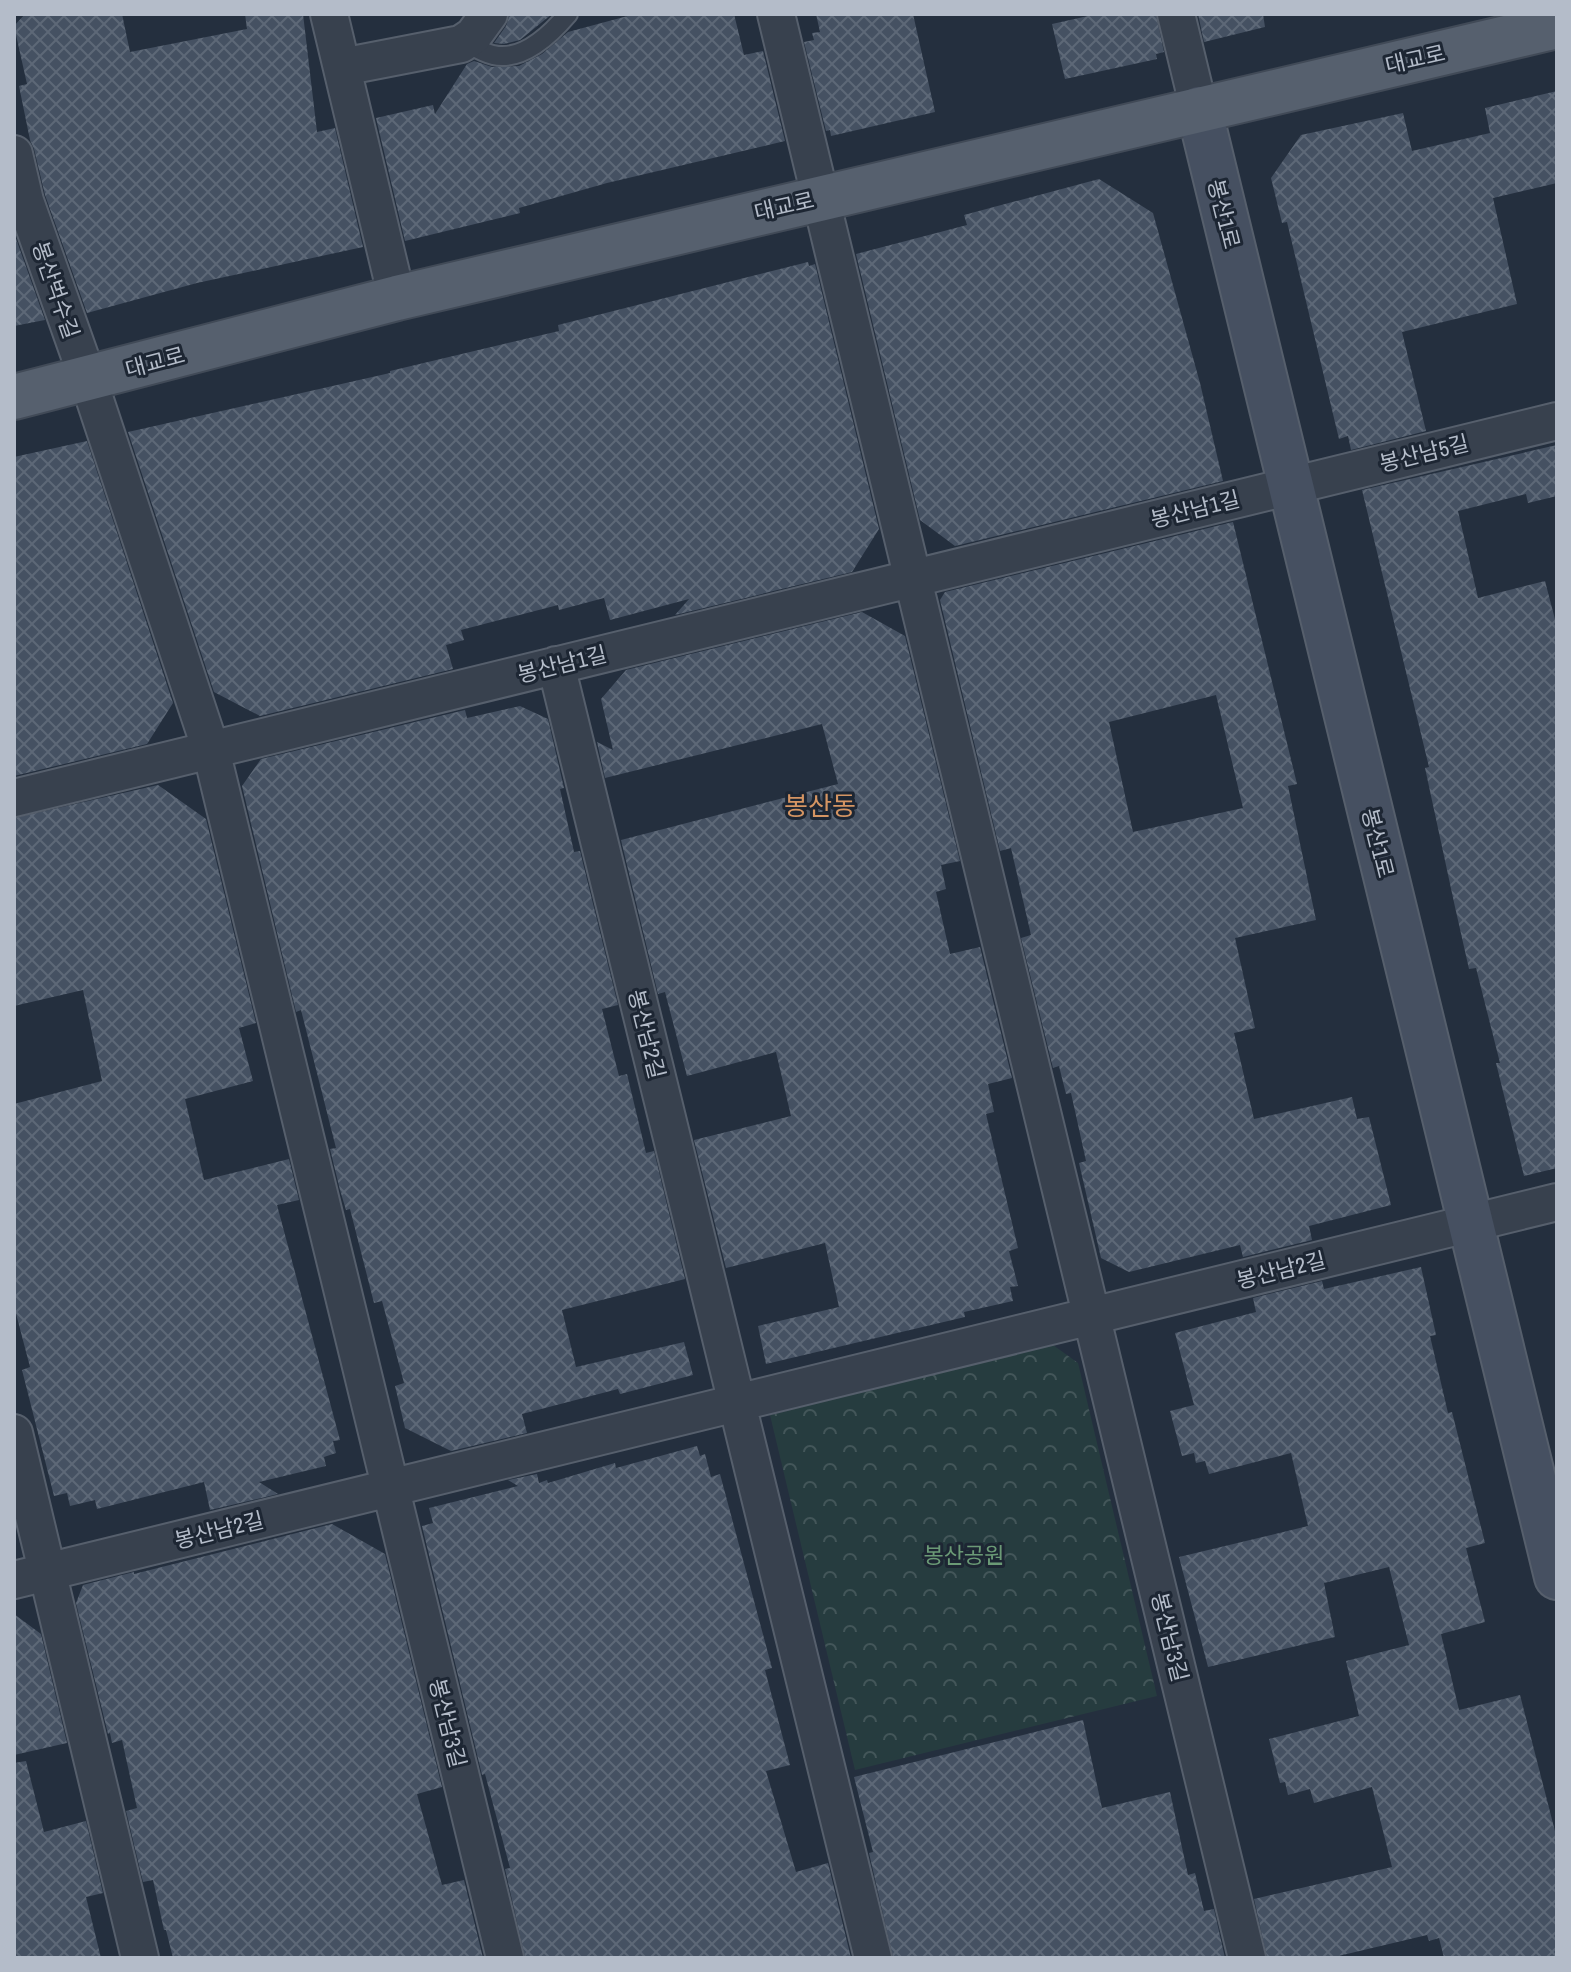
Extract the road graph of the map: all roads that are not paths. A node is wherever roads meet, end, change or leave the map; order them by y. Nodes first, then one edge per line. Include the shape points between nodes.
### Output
1 (329, 14) edge
2 (489, 14) edge
3 (568, 14) edge
4 (776, 14) edge
5 (1176, 14) edge
6 (1557, 26) edge
7 (465, 42) junction
8 (342, 67) junction
9 (1199, 109) junction
10 (14, 154) edge
11 (821, 198) junction
12 (397, 298) junction
13 (88, 379) junction
14 (14, 397) edge
15 (1557, 421) edge
16 (1290, 486) junction
17 (913, 578) junction
18 (556, 665) junction
19 (211, 750) junction
20 (14, 798) edge
21 (1557, 1202) edge
22 (1471, 1223) junction
23 (1092, 1316) junction
24 (737, 1403) junction
25 (14, 1433) edge
26 (391, 1488) junction
27 (30, 1576) edge
28 (1557, 1577) edge
29 (140, 1958) edge
30 (505, 1958) edge
31 (873, 1958) edge
32 (1247, 1958) edge

1 - 8 street
2 - 7 street
3 - 7 lane via 538,44 503,56
4 - 11 street
5 - 9 street
6 - 9 main road, 대교로
7 - 8 street
8 - 12 street
9 - 11 main road, 대교로
9 - 16 street, 봉산1로
10 - 13 street, 봉산벅수길 via 25,201
11 - 12 main road, 대교로
11 - 17 street
12 - 13 main road, 대교로
13 - 14 main road, 대교로
13 - 19 street
15 - 16 street, 봉산남5길
16 - 17 street, 봉산남1길
16 - 22 street, 봉산1로
17 - 18 street, 봉산남1길
17 - 23 street
18 - 19 street, 봉산남1길
18 - 24 street, 봉산남2길
19 - 20 street, 봉산남1길
19 - 26 street
21 - 22 street, 봉산남2길
22 - 23 street, 봉산남2길
22 - 28 street, 봉산1로
23 - 24 street, 봉산남2길
23 - 32 street, 봉산남3길
24 - 26 street, 봉산남2길
24 - 31 street
25 - 27 street
26 - 27 street, 봉산남2길
26 - 30 street, 봉산남3길
27 - 29 street

